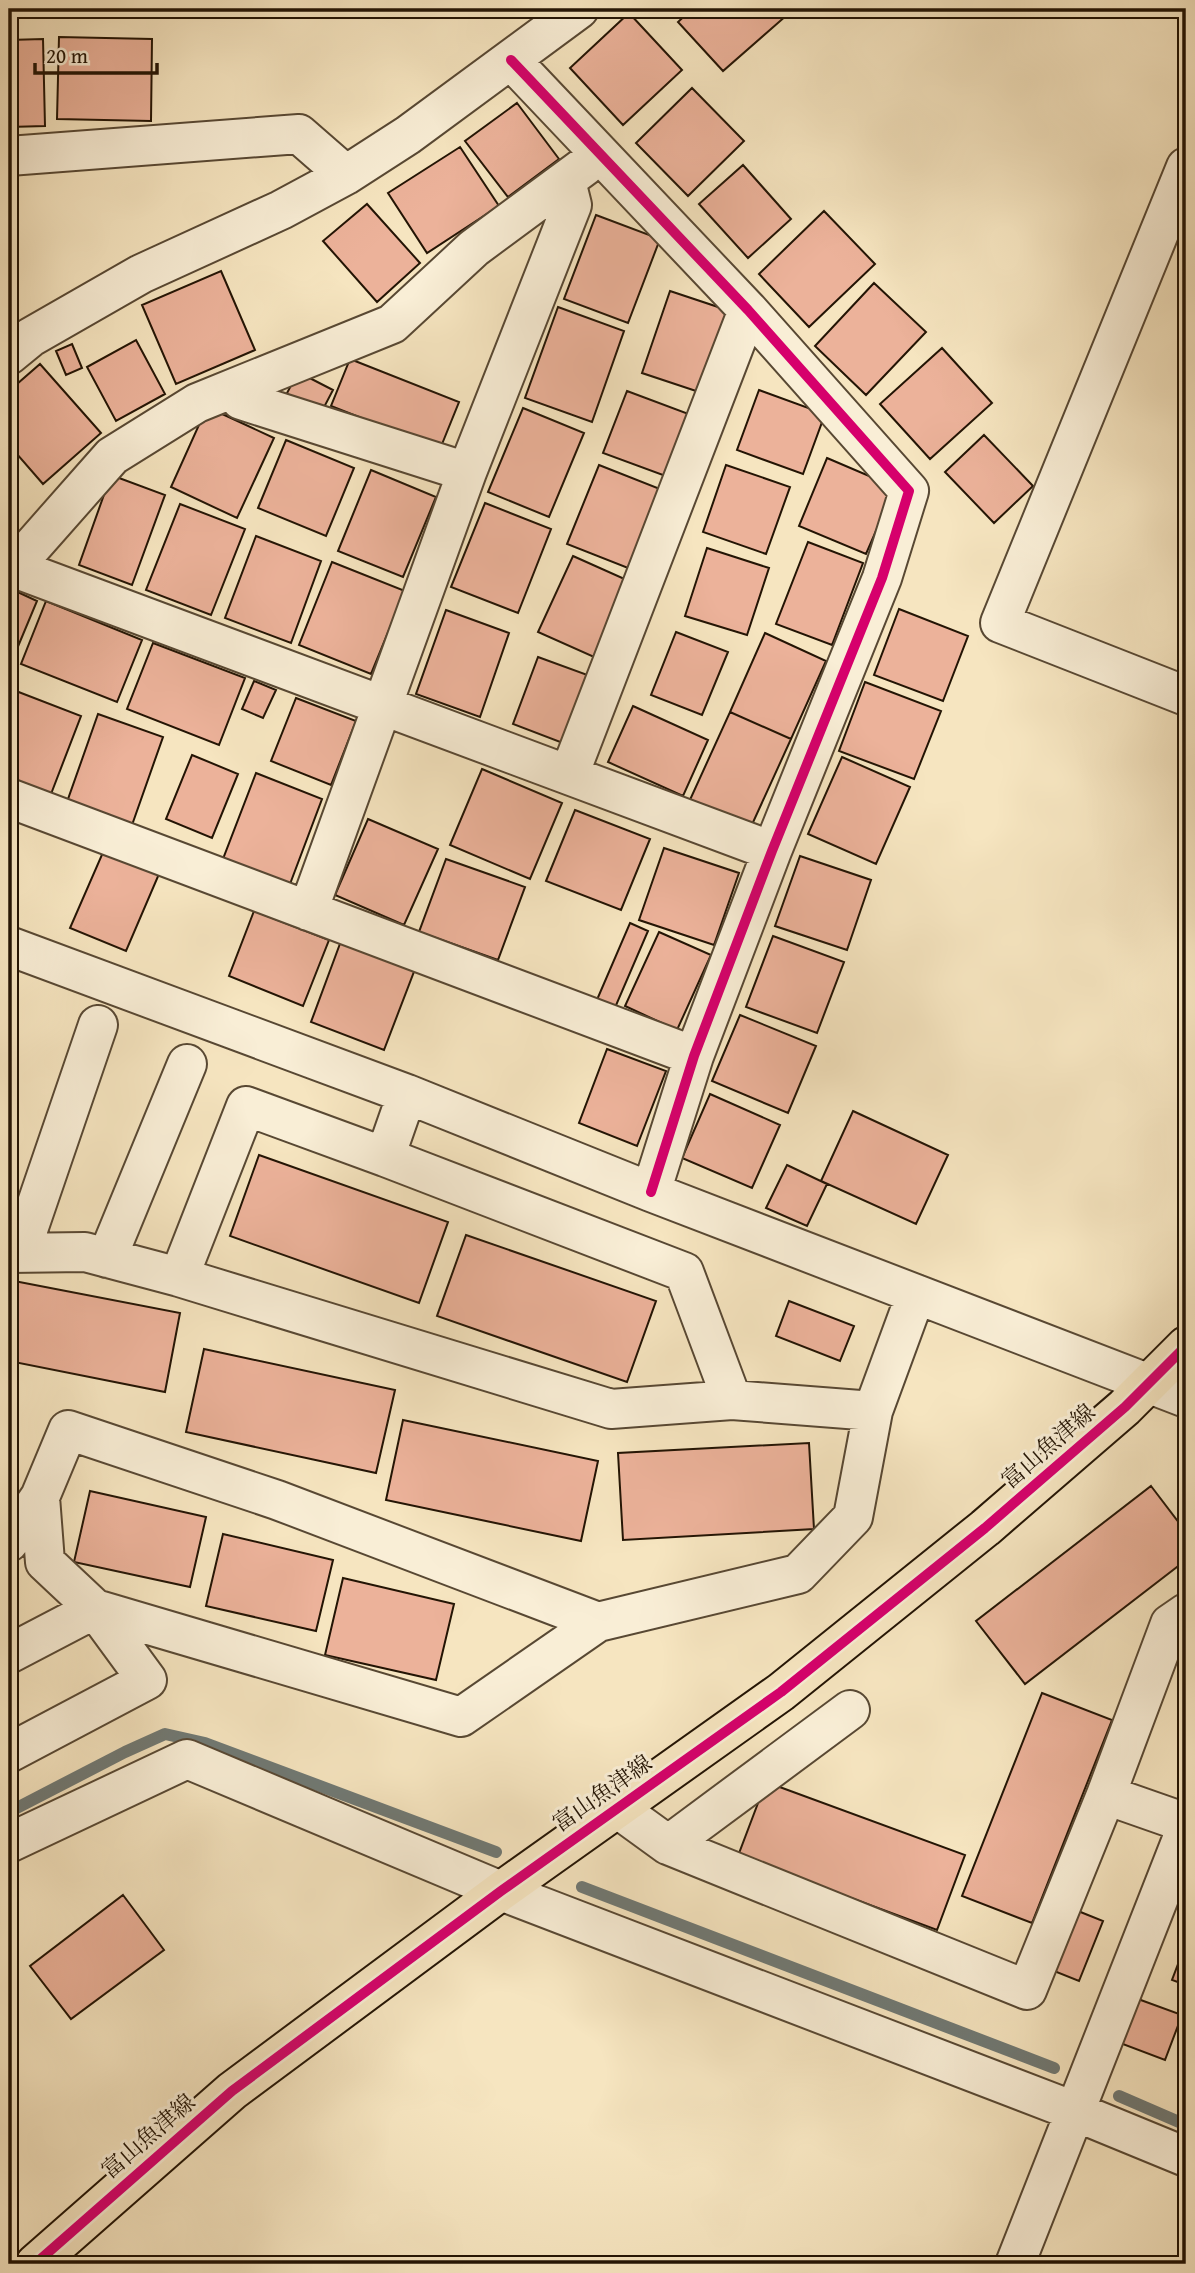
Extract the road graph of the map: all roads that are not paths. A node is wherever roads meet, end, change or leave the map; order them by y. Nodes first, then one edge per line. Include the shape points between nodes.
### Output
1 (579, 9) edge
2 (511, 60) junction
3 (601, 155) junction
4 (9, 156) edge
5 (1186, 167) edge
6 (346, 175) junction
7 (566, 181) junction
8 (748, 310) junction
9 (9, 355) edge
10 (234, 389) junction
11 (467, 472) junction
12 (11, 566) edge
13 (1186, 696) edge
14 (382, 705) junction
15 (569, 775) junction
16 (9, 798) edge
17 (772, 851) junction
18 (308, 911) junction
19 (9, 946) edge
20 (98, 1025) dead end
21 (694, 1056) junction
22 (187, 1064) dead end
23 (407, 1094) junction
24 (385, 1157) junction
25 (651, 1192) junction
26 (14, 1253) edge
27 (107, 1258) junction
28 (179, 1277) junction
29 (916, 1294) junction
30 (1186, 1346) edge
31 (1149, 1383) junction
32 (1186, 1398) edge
33 (732, 1400) junction
34 (873, 1411) junction
35 (24, 1492) edge
36 (9, 1542) edge
37 (95, 1609) junction
38 (1186, 1613) edge
39 (598, 1622) junction
40 (9, 1654) edge
41 (850, 1710) dead end
42 (9, 1753) edge
43 (1106, 1795) junction
44 (617, 1808) junction
45 (1186, 1823) edge
46 (1186, 1829) edge
47 (9, 1843) edge
48 (668, 1845) junction
49 (501, 1891) junction
50 (1074, 2111) junction
51 (1186, 2157) edge
52 (35, 2264) edge
53 (1015, 2264) edge

1 - 2 street
2 - 3 street
2 - 6 street
3 - 7 street
3 - 8 street
4 - 6 street via 299,134
5 - 13 street via 1000,624
6 - 9 street via 141,274 31,337
7 - 10 street via 474,248 392,324
7 - 11 street via 572,205
8 - 15 street
8 - 17 street via 909,491 882,578
10 - 11 street via 241,400
10 - 12 street via 197,403 112,456
11 - 14 street
12 - 14 street
14 - 15 street
14 - 18 street
15 - 17 street
16 - 18 street
17 - 21 street
18 - 21 street
19 - 23 street
20 - 26 street
21 - 25 street
22 - 27 street
23 - 24 street
23 - 25 street
24 - 28 street via 246,1106
24 - 33 street via 684,1272
25 - 29 street
26 - 27 street via 85,1252
27 - 28 street
28 - 33 street via 611,1409
29 - 31 street
29 - 34 street
30 - 31 main road, 富山魚津線
31 - 32 street
31 - 44 main road, 富山魚津線 via 985,1528 792,1683
33 - 34 street
34 - 39 street via 853,1517 798,1574
35 - 36 street
35 - 37 street via 45,1562
35 - 39 street via 68,1430 277,1500
37 - 39 street via 461,1717
37 - 40 street
37 - 42 street via 147,1680
38 - 43 street via 1170,1624
41 - 48 street
43 - 45 street
43 - 48 street via 1027,1990
44 - 48 street
44 - 49 main road, 富山魚津線
46 - 50 street
47 - 49 street via 187,1759
49 - 50 street
49 - 52 main road, 富山魚津線 via 232,2091
50 - 51 street
50 - 53 street

